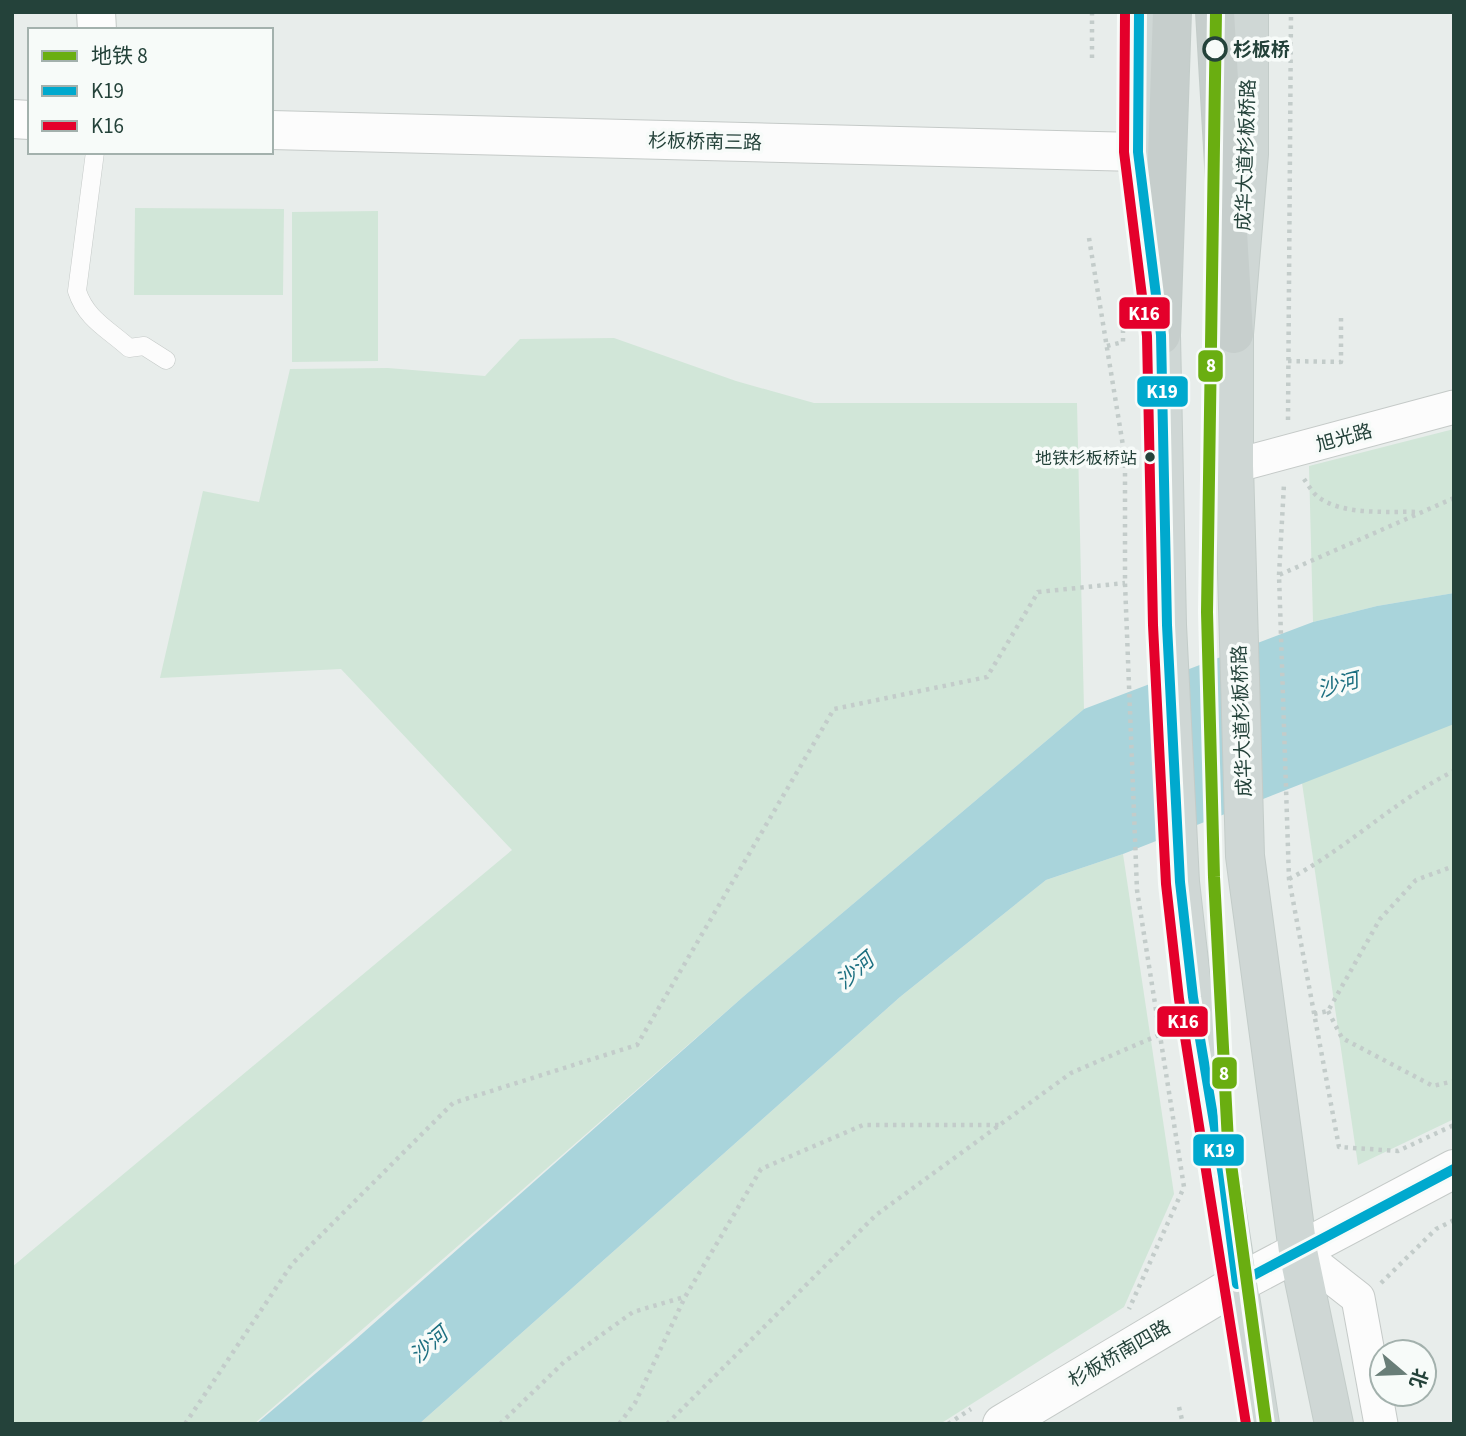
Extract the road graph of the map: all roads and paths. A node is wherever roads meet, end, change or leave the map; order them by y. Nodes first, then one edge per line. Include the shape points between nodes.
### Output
1 (1092, 12) edge
2 (1139, 12) edge
3 (1172, 12) edge
4 (1215, 12) edge
5 (1249, 12) edge
6 (1291, 12) edge
7 (1092, 58) dead end
8 (273, 130) edge
9 (1138, 152) junction
10 (94, 154) edge
11 (1089, 238) dead end
12 (1341, 314) dead end
13 (1123, 318) dead end
14 (1234, 334) junction
15 (1161, 335) junction
16 (1107, 346) junction
17 (166, 360) dead end
18 (1288, 361) junction
19 (1454, 407) edge
20 (1287, 452) junction
21 (1234, 466) junction
22 (1454, 498) edge
23 (1422, 512) junction
24 (1279, 575) junction
25 (1125, 583) junction
26 (1454, 771) edge
27 (1454, 866) edge
28 (1289, 878) junction
29 (1328, 1011) junction
30 (1314, 1014) junction
31 (1159, 1035) junction
32 (1454, 1082) edge
33 (1000, 1125) junction
34 (1454, 1125) edge
35 (1454, 1169) edge
36 (1454, 1220) edge
37 (1298, 1251) junction
38 (1237, 1284) junction
39 (1381, 1284) dead end
40 (685, 1297) junction
41 (1119, 1315) dead end
42 (1179, 1407) dead end
43 (992, 1413) edge
44 (185, 1424) edge
45 (500, 1424) edge
46 (619, 1424) edge
47 (667, 1424) edge
48 (948, 1424) edge
49 (1183, 1424) edge
50 (1260, 1424) edge
51 (1334, 1424) edge
52 (1381, 1424) edge

1 - 7 path
2 - 9 main road
3 - 15 highway
4 - 14 highway
5 - 14 main road, 成华大道杉板桥路 via 1249,154
6 - 18 path
8 - 9 street, 杉板桥南三路
9 - 15 main road
10 - 17 lane via 77,291 94,321 129,348 144,346
11 - 16 path
12 - 18 path via 1341,362
13 - 16 path via 1123,342
14 - 21 main road, 成华大道杉板桥路
15 - 38 main road via 1167,625 1180,882
16 - 25 path via 1125,458
18 - 20 path
19 - 20 street, 旭光路
20 - 21 street, 旭光路
20 - 23 path via 1318,497 1366,511
20 - 24 path
21 - 37 main road, 成华大道杉板桥路 via 1245,856
22 - 23 path
23 - 24 path
24 - 28 path
25 - 31 path via 1137,890
25 - 44 path via 1038,592 987,677 834,709 637,1045 453,1103 292,1264
26 - 28 path via 1421,787 1314,866
27 - 29 path via 1416,880 1380,919
28 - 30 path
29 - 30 path
29 - 32 path via 1342,1038 1433,1086
30 - 34 path via 1339,1147 1398,1152
31 - 33 path via 1071,1073
31 - 41 path via 1184,1187 1130,1308
33 - 40 path via 863,1125 761,1169
33 - 47 path via 876,1215
35 - 37 street, 杉板桥南四路
36 - 39 path via 1436,1229
37 - 38 street, 杉板桥南四路
37 - 51 main road, 成华大道杉板桥路
37 - 52 street via 1358,1298
38 - 43 street, 杉板桥南四路
38 - 50 main road
40 - 45 path via 633,1312 564,1362
40 - 46 path via 635,1403
42 - 49 path
43 - 48 path

